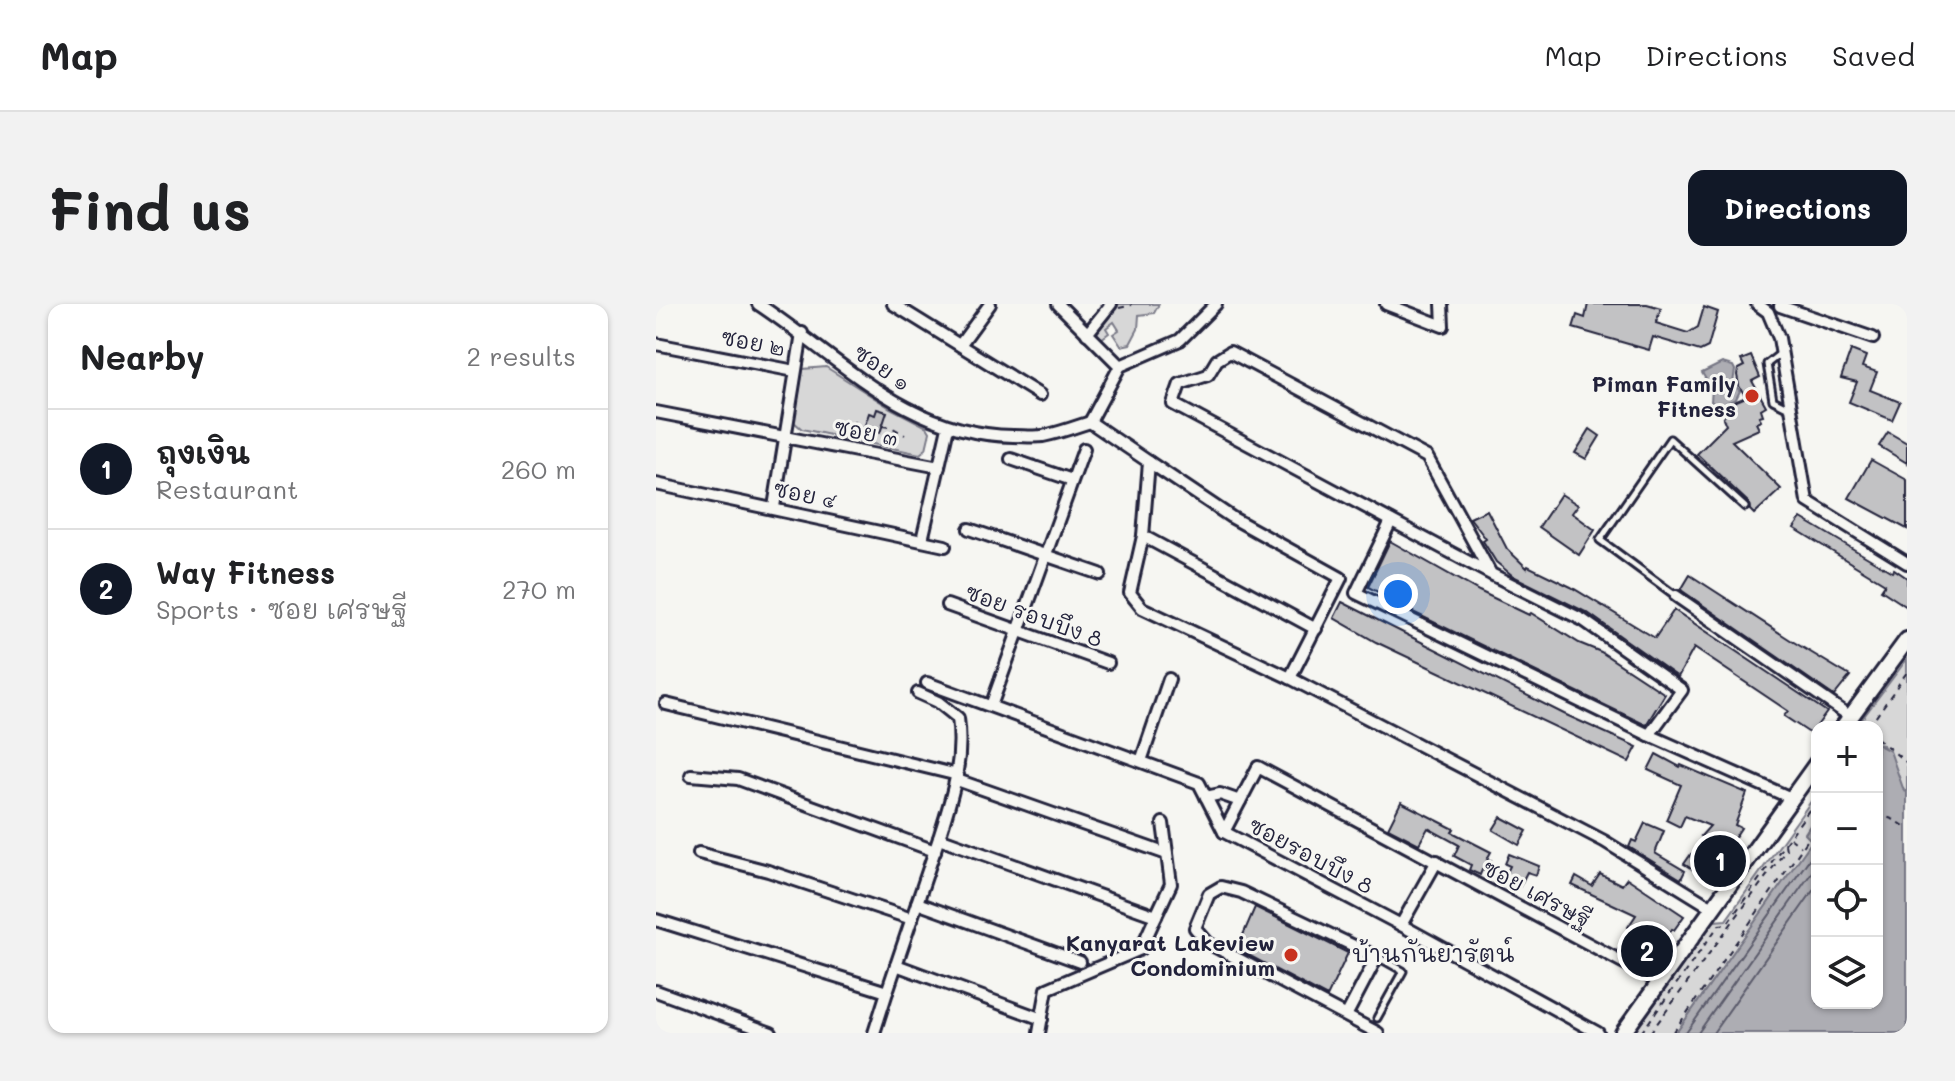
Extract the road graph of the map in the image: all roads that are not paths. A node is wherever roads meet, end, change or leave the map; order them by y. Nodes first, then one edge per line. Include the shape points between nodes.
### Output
1 (758, 304) edge
2 (893, 304) edge
3 (990, 304) edge
4 (1058, 304) edge
5 (1216, 304) edge
6 (1386, 304) edge
7 (1442, 304) edge
8 (1757, 304) edge
9 (1780, 305) edge
10 (1113, 307) edge
11 (1768, 312) junction
12 (802, 333) junction
13 (1087, 334) junction
14 (1873, 338) dead end
15 (656, 344) edge
16 (960, 345) junction
17 (1782, 353) junction
18 (1120, 366) junction
19 (795, 371) junction
20 (1040, 395) dead end
21 (1792, 409) junction
22 (656, 412) edge
23 (1090, 422) junction
24 (948, 427) junction
25 (785, 437) junction
26 (1084, 449) dead end
27 (1011, 459) dead end
28 (1149, 462) junction
29 (939, 467) junction
30 (1072, 480) junction
31 (656, 484) edge
32 (774, 507) junction
33 (1745, 507) dead end
34 (1391, 521) junction
35 (969, 529) dead end
36 (1143, 536) junction
37 (922, 540) junction
38 (945, 546) dead end
39 (1045, 556) junction
40 (1907, 563) edge
41 (1100, 574) dead end
42 (1491, 574) junction
43 (1676, 596) joint
44 (947, 605) dead end
45 (1316, 629) junction
46 (1018, 630) junction
47 (1907, 640) edge
48 (1108, 663) dead end
49 (1290, 678) junction
50 (1169, 679) dead end
51 (927, 683) dead end
52 (918, 693) dead end
53 (666, 704) dead end
54 (991, 706) junction
55 (1846, 721) edge
56 (1848, 721) edge
57 (1649, 735) junction
58 (1141, 761) junction
59 (1811, 771) edge
60 (691, 775) dead end
61 (957, 777) junction
62 (1206, 797) junction
63 (1791, 798) junction
64 (1240, 801) junction
65 (1163, 823) dead end
66 (1224, 832) junction
67 (939, 838) junction
68 (935, 851) junction
69 (699, 853) dead end
70 (1167, 854) junction
71 (1437, 861) junction
72 (917, 903) junction
73 (1711, 907) junction
74 (1156, 916) junction
75 (912, 919) junction
76 (656, 920) edge
77 (1401, 925) junction
78 (1377, 957) junction
79 (1080, 962) dead end
80 (896, 965) junction
81 (1660, 982) junction
82 (656, 991) edge
83 (887, 992) junction
84 (1346, 1016) junction
85 (1377, 1018) dead end
86 (1042, 1019) junction
87 (771, 1033) edge
88 (874, 1033) edge
89 (1039, 1033) edge
90 (1378, 1033) edge
91 (1598, 1033) edge
92 (1623, 1033) edge

1 - 12 street, ซอย ๑
2 - 16 street
3 - 16 street
4 - 13 street
5 - 18 street via 1180,340
6 - 7 street via 1443,326
8 - 11 street
9 - 11 street
9 - 14 street
10 - 13 street
11 - 17 street
12 - 19 street
12 - 24 street, ซอย ๑ via 893,402
13 - 18 street
15 - 19 street, ซอย ๒
16 - 20 street
17 - 21 street
17 - 21 lane via 1767,364 1773,400
18 - 23 street
19 - 25 street
21 - 40 street via 1807,501
22 - 25 street, ซอย ๓
23 - 24 street, ซอย ๑ via 1041,436 990,436
23 - 28 street
24 - 29 street
25 - 29 street, ซอย ๓
25 - 32 street
26 - 30 street
27 - 30 street
28 - 36 street
28 - 45 street via 1231,517 1341,578
29 - 37 street
30 - 39 street
31 - 32 street, ซอย ๔
32 - 37 street, ซอย ๔
33 - 43 lane via 1670,439 1600,540
34 - 42 street
34 - 42 street via 1173,404 1180,384 1208,375 1230,352 1427,457
34 - 57 street via 1356,593
35 - 39 street
36 - 45 street
36 - 49 street via 1130,593 1142,608
37 - 38 street, ซอย ๔
39 - 41 street
39 - 46 street
42 - 57 street via 1583,620 1682,690
43 - 55 street
44 - 46 street, ซอย รอบบึง 8
45 - 49 street
46 - 48 street, ซอย รอบบึง 8
46 - 54 street
47 - 56 street
49 - 73 street via 1604,841
50 - 58 street
51 - 54 street, ซอยรอบบึง 8
52 - 61 street via 958,718
53 - 61 street
54 - 58 street, ซอยรอบบึง 8
57 - 63 street
58 - 62 street, ซอยรอบบึง 8 via 1199,783
59 - 63 street
60 - 68 street via 738,779
61 - 67 street
61 - 70 street
62 - 64 street via 1220,794
62 - 66 street, ซอยรอบบึง 8
63 - 73 street
64 - 66 street
64 - 71 street, ซอย เศรษฐี via 1258,767
65 - 70 street
66 - 77 street, ซอยรอบบึง 8
67 - 68 street
67 - 74 street
68 - 72 street
69 - 75 street
70 - 74 street via 1171,884
71 - 77 street
71 - 81 street, ซอย เศรษฐี
72 - 75 street
72 - 79 street
73 - 81 street
74 - 86 street via 1141,949 1047,989
75 - 80 street
76 - 83 street
77 - 91 street, ซอยรอบบึง 8
78 - 84 street
78 - 84 street via 1241,892 1221,887 1205,900 1195,928 1203,940
78 - 85 lane via 1403,971
80 - 83 street
80 - 86 street
81 - 92 street
82 - 87 street
83 - 88 street
84 - 90 street
86 - 89 street

